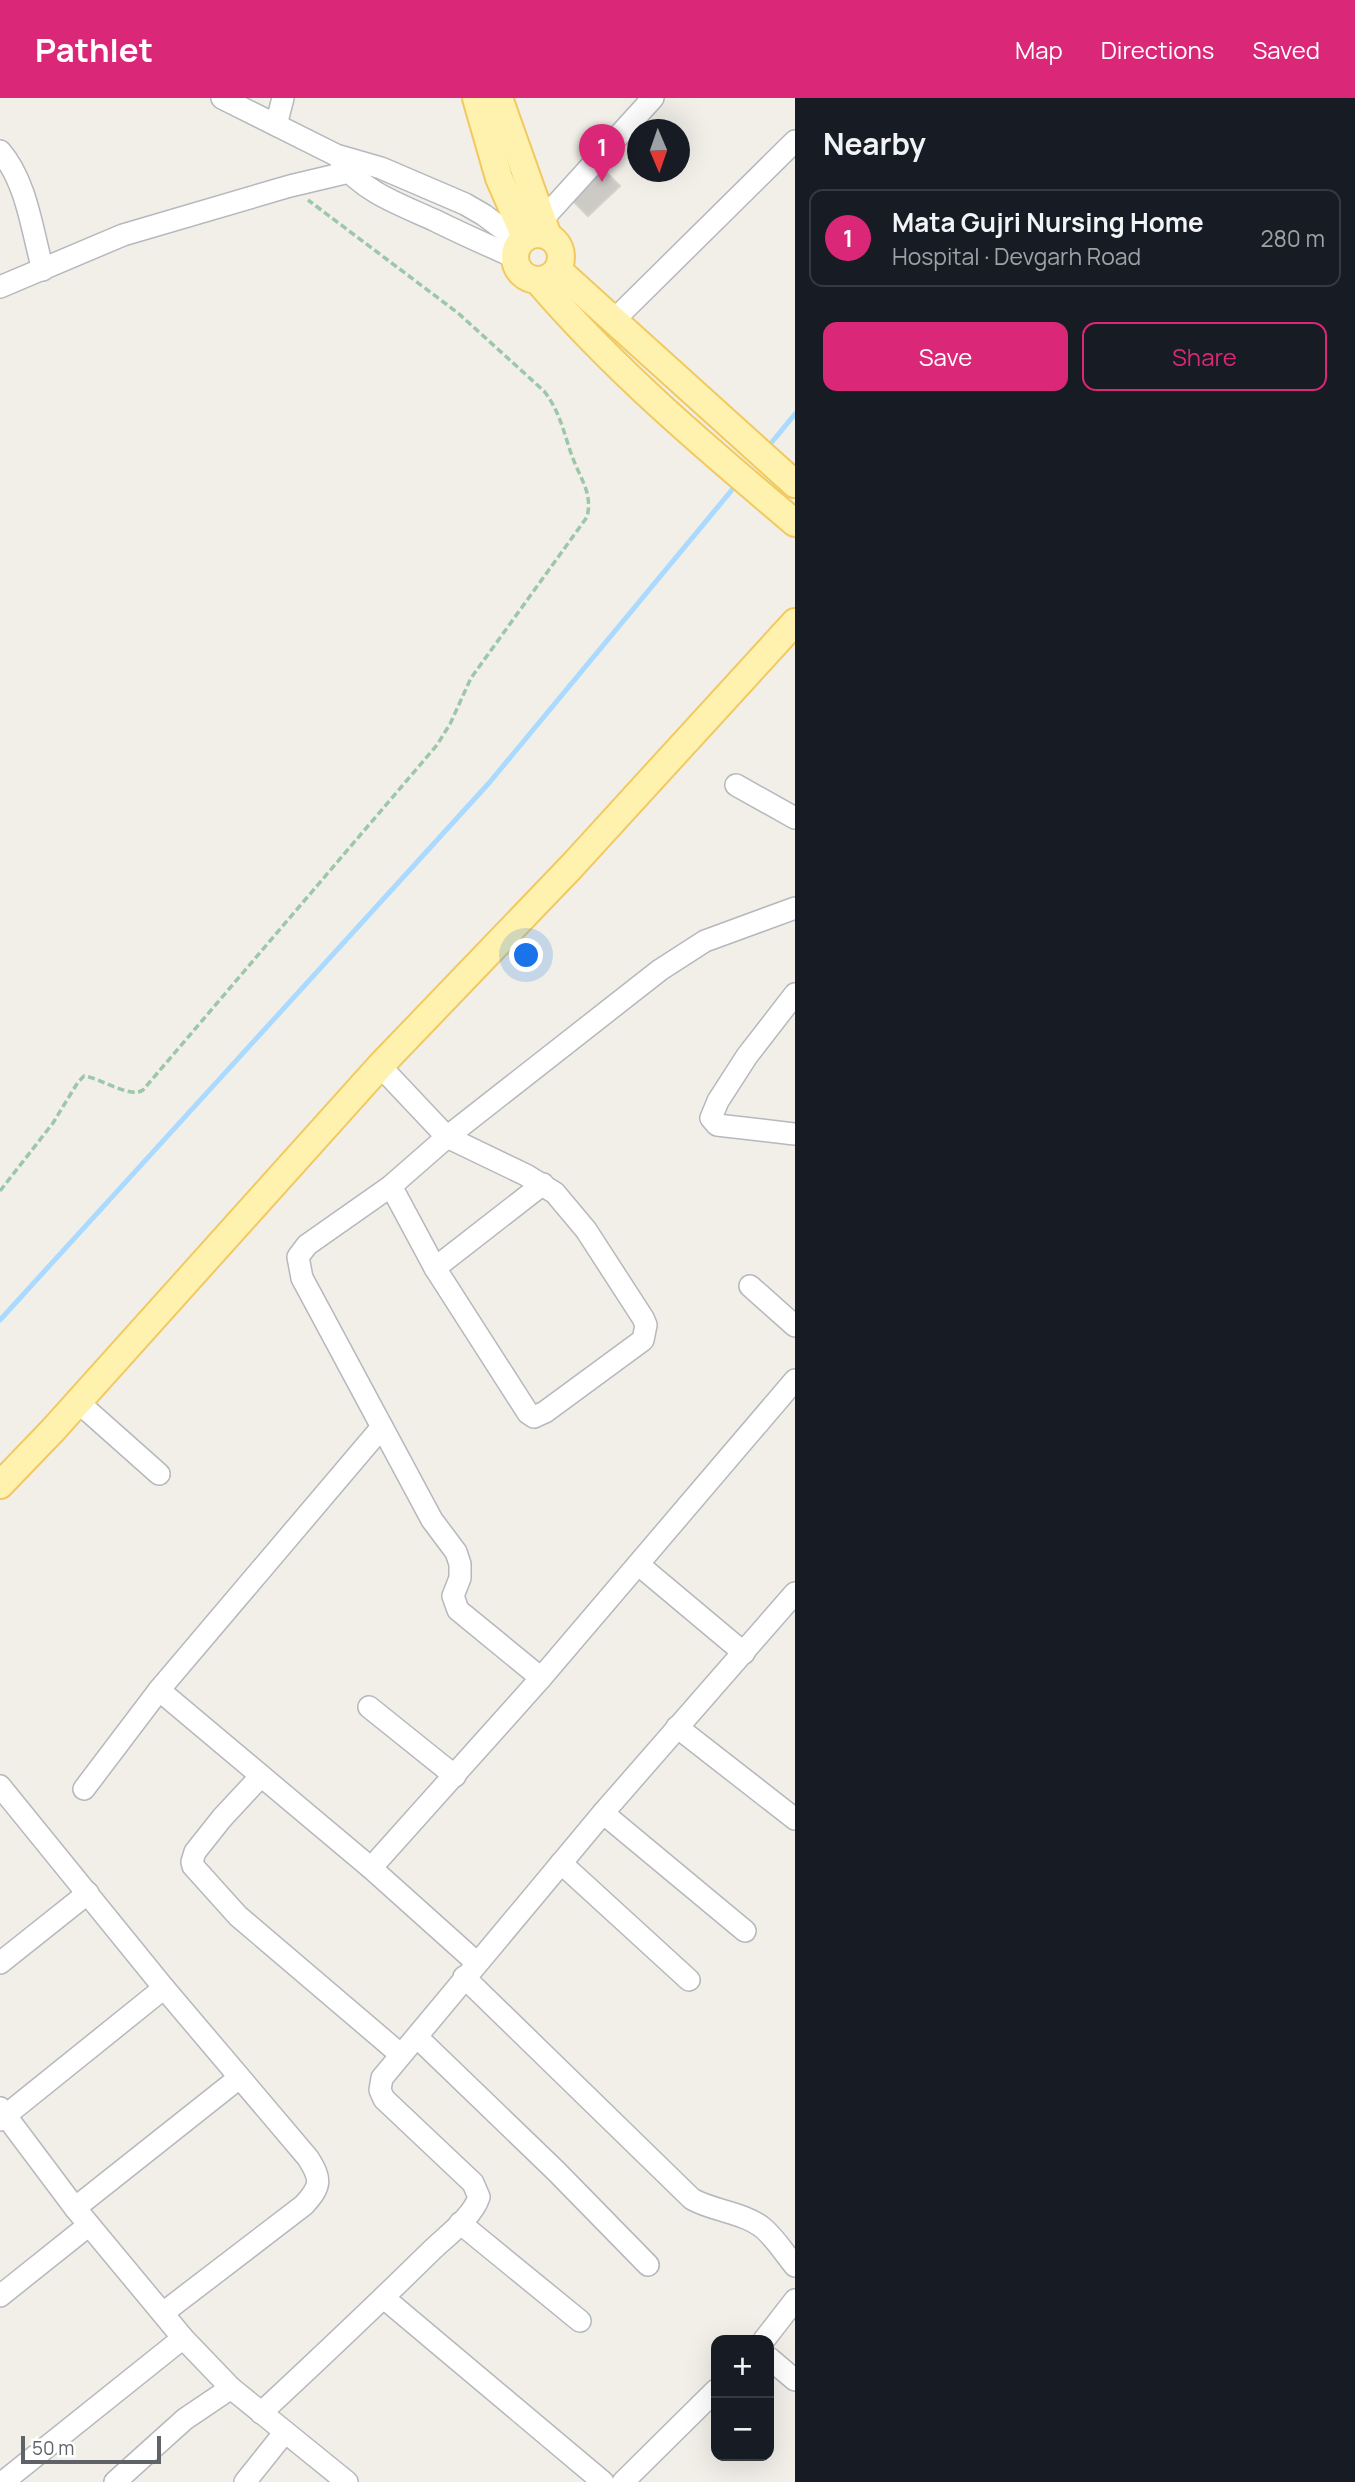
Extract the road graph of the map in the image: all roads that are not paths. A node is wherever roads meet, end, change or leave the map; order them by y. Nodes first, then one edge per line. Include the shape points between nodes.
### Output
1 (283, 98) edge
2 (476, 98) edge
3 (499, 98) edge
4 (653, 98) edge
5 (229, 100) edge
6 (276, 125) junction
7 (795, 141) edge
8 (0, 151) edge
9 (342, 163) junction
10 (530, 238) junction
11 (43, 270) junction
12 (548, 275) junction
13 (0, 287) edge
14 (615, 319) junction
15 (795, 484) edge
16 (795, 523) edge
17 (795, 622) edge
18 (736, 785) dead end
19 (795, 818) edge
20 (795, 908) edge
21 (795, 994) edge
22 (380, 1066) junction
23 (795, 1134) edge
24 (447, 1137) junction
25 (542, 1184) junction
26 (391, 1186) junction
27 (435, 1268) junction
28 (750, 1286) dead end
29 (795, 1326) edge
30 (795, 1380) edge
31 (78, 1402) junction
32 (382, 1427) junction
33 (159, 1474) dead end
34 (0, 1485) edge
35 (639, 1564) junction
36 (795, 1593) edge
37 (744, 1653) junction
38 (541, 1678) junction
39 (159, 1690) junction
40 (369, 1707) dead end
41 (677, 1727) junction
42 (261, 1776) junction
43 (455, 1776) junction
44 (83, 1789) dead end
45 (3, 1796) edge
46 (603, 1813) junction
47 (795, 1819) edge
48 (561, 1863) junction
49 (371, 1868) junction
50 (88, 1893) junction
51 (745, 1931) dead end
52 (0, 1963) edge
53 (470, 1970) junction
54 (689, 1980) dead end
55 (164, 1987) junction
56 (417, 2037) junction
57 (400, 2054) junction
58 (239, 2078) junction
59 (2, 2114) edge
60 (75, 2208) junction
61 (460, 2223) junction
62 (89, 2225) junction
63 (648, 2265) dead end
64 (795, 2266) edge
65 (0, 2296) edge
66 (384, 2298) junction
67 (795, 2300) edge
68 (163, 2313) junction
69 (580, 2321) dead end
70 (768, 2335) edge
71 (183, 2338) junction
72 (774, 2362) edge
73 (795, 2380) edge
74 (232, 2388) junction
75 (711, 2395) edge
76 (261, 2413) junction
77 (285, 2432) junction
78 (4, 2482) edge
79 (114, 2482) edge
80 (245, 2482) edge
81 (347, 2482) edge
82 (603, 2482) edge
83 (623, 2482) edge

1 - 6 street
2 - 10 main road via 499,178
3 - 10 main road
4 - 10 street
5 - 6 street
6 - 9 street
7 - 14 street
8 - 11 street via 18,179
9 - 10 street via 381,168
9 - 11 street via 290,186 123,235
10 - 12 main road via 559,247 561,262
10 - 12 main road via 518,271 524,276
11 - 13 street
12 - 14 main road
12 - 16 main road via 576,324 699,442
14 - 15 main road
17 - 22 main road via 572,866
18 - 19 street
20 - 24 street via 705,941 660,970
21 - 23 street via 747,1056 711,1118 717,1125
22 - 24 street
22 - 31 main road
24 - 25 street
24 - 26 street
25 - 27 street
25 - 27 street via 586,1230 643,1318 646,1332 636,1347 534,1416 523,1408
26 - 27 street
26 - 32 street via 307,1245 298,1257 302,1278
28 - 29 street
30 - 35 street
31 - 33 street
31 - 34 main road
32 - 38 street via 432,1520 456,1552 460,1578 453,1596 458,1610
32 - 39 street
35 - 37 street
35 - 38 street
36 - 37 street
37 - 41 street
38 - 43 street
39 - 42 street
39 - 44 street
40 - 43 street
41 - 46 street
41 - 47 street
42 - 49 street
42 - 57 street via 195,1852 193,1866 238,1916
43 - 49 street
45 - 50 street
46 - 48 street
46 - 51 street
48 - 53 street
48 - 54 street
49 - 53 street
50 - 52 street
50 - 55 street
53 - 56 street
53 - 64 street via 692,2199 763,2228
55 - 58 street
55 - 59 street
56 - 57 street
56 - 63 street
57 - 61 street via 382,2078 380,2090 478,2190 477,2203
58 - 60 street
58 - 68 street via 308,2158 319,2181 304,2205
59 - 60 street
60 - 62 street
61 - 66 street
61 - 69 street
62 - 65 street
62 - 68 street
66 - 76 street
66 - 82 street
67 - 70 street
68 - 71 street
71 - 74 street
71 - 78 street
72 - 73 street
74 - 76 street
74 - 79 street via 186,2419
75 - 83 street
76 - 77 street
77 - 80 street
77 - 81 street

